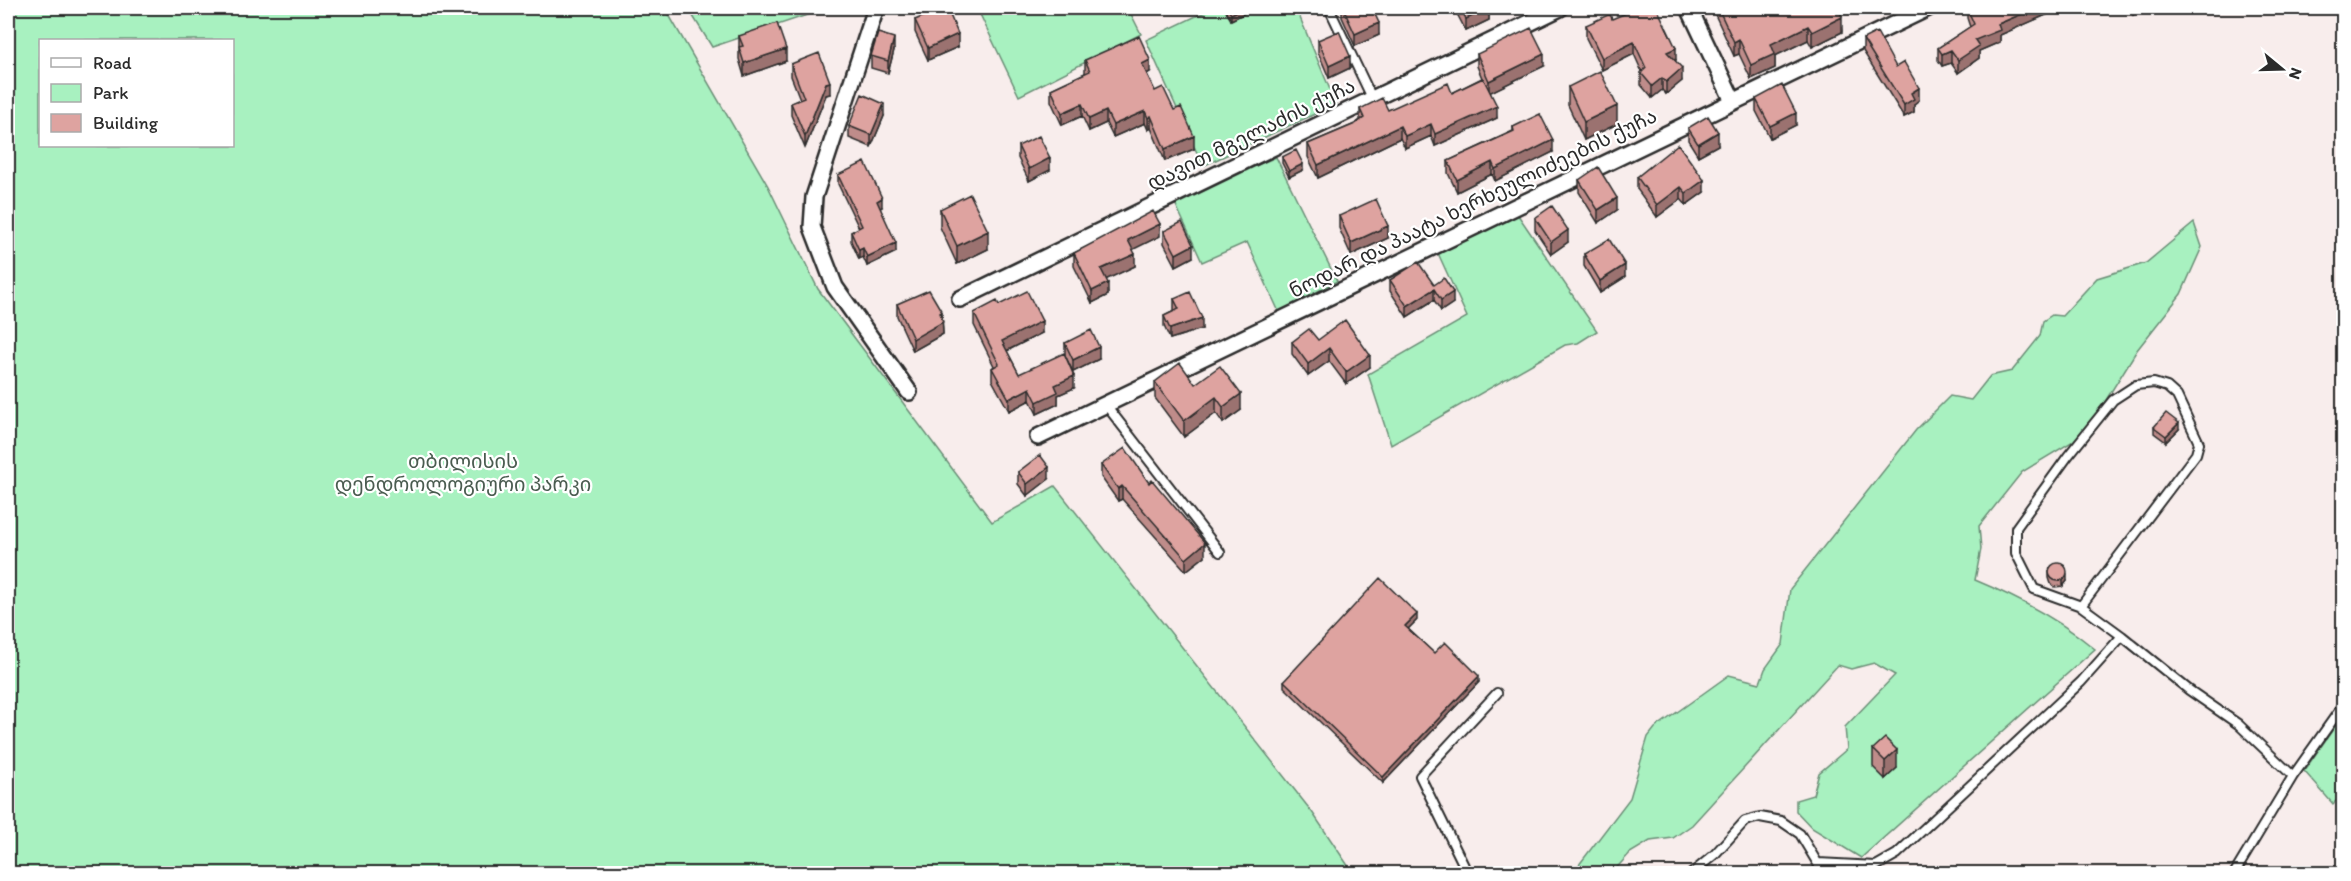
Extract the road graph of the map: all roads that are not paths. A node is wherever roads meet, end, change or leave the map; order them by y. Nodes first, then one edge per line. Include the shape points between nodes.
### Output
1 (876, 8) edge
2 (1329, 8) edge
3 (1560, 8) edge
4 (1689, 8) edge
5 (1928, 8) edge
6 (1372, 98) junction
7 (1733, 101) junction
8 (960, 298) dead end
9 (909, 392) dead end
10 (1106, 405) junction
11 (1038, 437) dead end
12 (1220, 552) dead end
13 (2081, 606) junction
14 (2122, 636) junction
15 (1497, 693) dead end
16 (2343, 704) edge
17 (2293, 776) junction
18 (1818, 863) junction
19 (1468, 873) edge
20 (1690, 873) edge
21 (1824, 873) edge
22 (2234, 873) edge

1 - 9 street via 813,197 812,227 835,287
2 - 6 lane
3 - 6 street, დავით მგელაძის ქუჩა
4 - 7 street
5 - 7 street, ნოდარ და პაატა ხერხეულიძეების ქუჩა
6 - 8 street, დავით მგელაძის ქუჩა
7 - 10 street, ნოდარ და პაატა ხერხეულიძეების ქუჩა
10 - 11 street, ნოდარ და პაატა ხერხეულიძეების ქუჩა
10 - 12 lane
13 - 13 lane via 2034,589 2016,553 2016,528 2113,400 2136,385 2154,383 2167,387 2177,396 2199,443 2196,454
13 - 14 lane
14 - 17 lane via 2238,724
14 - 18 lane via 2081,682 1897,854 1876,866
15 - 19 lane via 1420,776
16 - 17 lane
17 - 22 lane
18 - 20 lane via 1800,834 1781,821 1760,817 1745,821
18 - 21 lane

